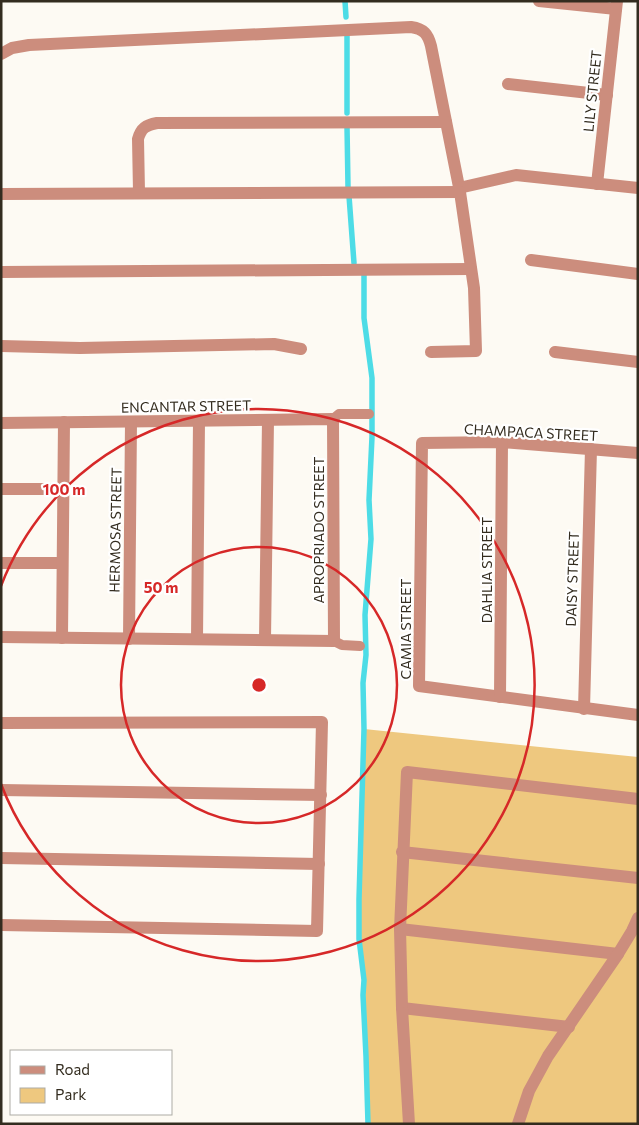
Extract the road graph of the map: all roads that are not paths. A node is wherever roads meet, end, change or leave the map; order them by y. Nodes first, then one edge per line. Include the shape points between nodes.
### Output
1 (538, 1) edge
2 (616, 5) edge
3 (1, 54) edge
4 (508, 84) dead end
5 (607, 96) junction
6 (446, 122) junction
7 (597, 184) junction
8 (638, 188) edge
9 (460, 190) junction
10 (139, 192) junction
11 (1, 194) edge
12 (531, 260) dead end
13 (471, 269) junction
14 (1, 272) edge
15 (638, 274) edge
16 (1, 346) edge
17 (301, 349) dead end
18 (431, 352) dead end
19 (556, 352) dead end
20 (638, 362) edge
21 (369, 414) dead end
22 (333, 419) junction
23 (268, 420) junction
24 (199, 421) junction
25 (64, 422) junction
26 (131, 422) junction
27 (1, 423) edge
28 (502, 442) junction
29 (422, 443) joint
30 (591, 449) junction
31 (638, 454) edge
32 (1, 489) edge
33 (63, 489) junction
34 (1, 563) edge
35 (62, 563) junction
36 (1, 637) edge
37 (62, 638) junction
38 (128, 639) junction
39 (196, 639) junction
40 (265, 640) junction
41 (334, 641) junction
42 (360, 646) dead end
43 (500, 698) junction
44 (584, 709) junction
45 (638, 715) edge
46 (1, 723) edge
47 (1, 790) edge
48 (320, 795) junction
49 (638, 799) edge
50 (402, 852) junction
51 (1, 858) edge
52 (319, 864) junction
53 (638, 878) edge
54 (638, 918) edge
55 (1, 925) edge
56 (400, 929) junction
57 (618, 954) junction
58 (402, 1008) junction
59 (569, 1027) junction
60 (409, 1124) edge
61 (518, 1124) edge

1 - 2 street
2 - 5 street, LILY STREET
3 - 6 street via 29,45 421,28 428,36
4 - 5 street
5 - 7 street, LILY STREET
6 - 9 street
6 - 10 street via 148,124 140,131 138,139
7 - 8 street
7 - 9 street via 516,175
9 - 10 street
9 - 13 street
10 - 11 street
12 - 15 street
13 - 14 street
13 - 18 street via 476,351
16 - 17 street via 80,348 274,344
19 - 20 street
21 - 22 lane, ENCANTAR STREET via 339,414
22 - 23 street, ENCANTAR STREET
22 - 41 street, APROPRIADO STREET
23 - 24 street, ENCANTAR STREET
23 - 40 street
24 - 26 street, ENCANTAR STREET
24 - 39 street
25 - 26 street, ENCANTAR STREET
25 - 27 street, ENCANTAR STREET
25 - 33 street
26 - 38 street, HERMOSA STREET
28 - 29 street, CHAMPACA STREET
28 - 30 street, CHAMPACA STREET
28 - 43 street, DAHLIA STREET
29 - 43 street, CAMIA STREET via 419,686
30 - 31 street, CHAMPACA STREET
30 - 44 street, DAISY STREET
32 - 33 street
33 - 35 street
34 - 35 street
35 - 37 street
36 - 37 street
37 - 38 street
38 - 39 street
39 - 40 street
40 - 41 street
41 - 42 lane via 342,646
43 - 44 street, CAMIA STREET
44 - 45 street, CAMIA STREET
46 - 48 street via 322,722
47 - 48 street
48 - 52 street
49 - 50 street via 407,772
50 - 53 street
50 - 56 street
51 - 52 street
52 - 55 street via 317,932
54 - 57 street
56 - 57 street
56 - 58 street
57 - 59 street
58 - 59 street
58 - 60 street
59 - 61 street via 529,1091

